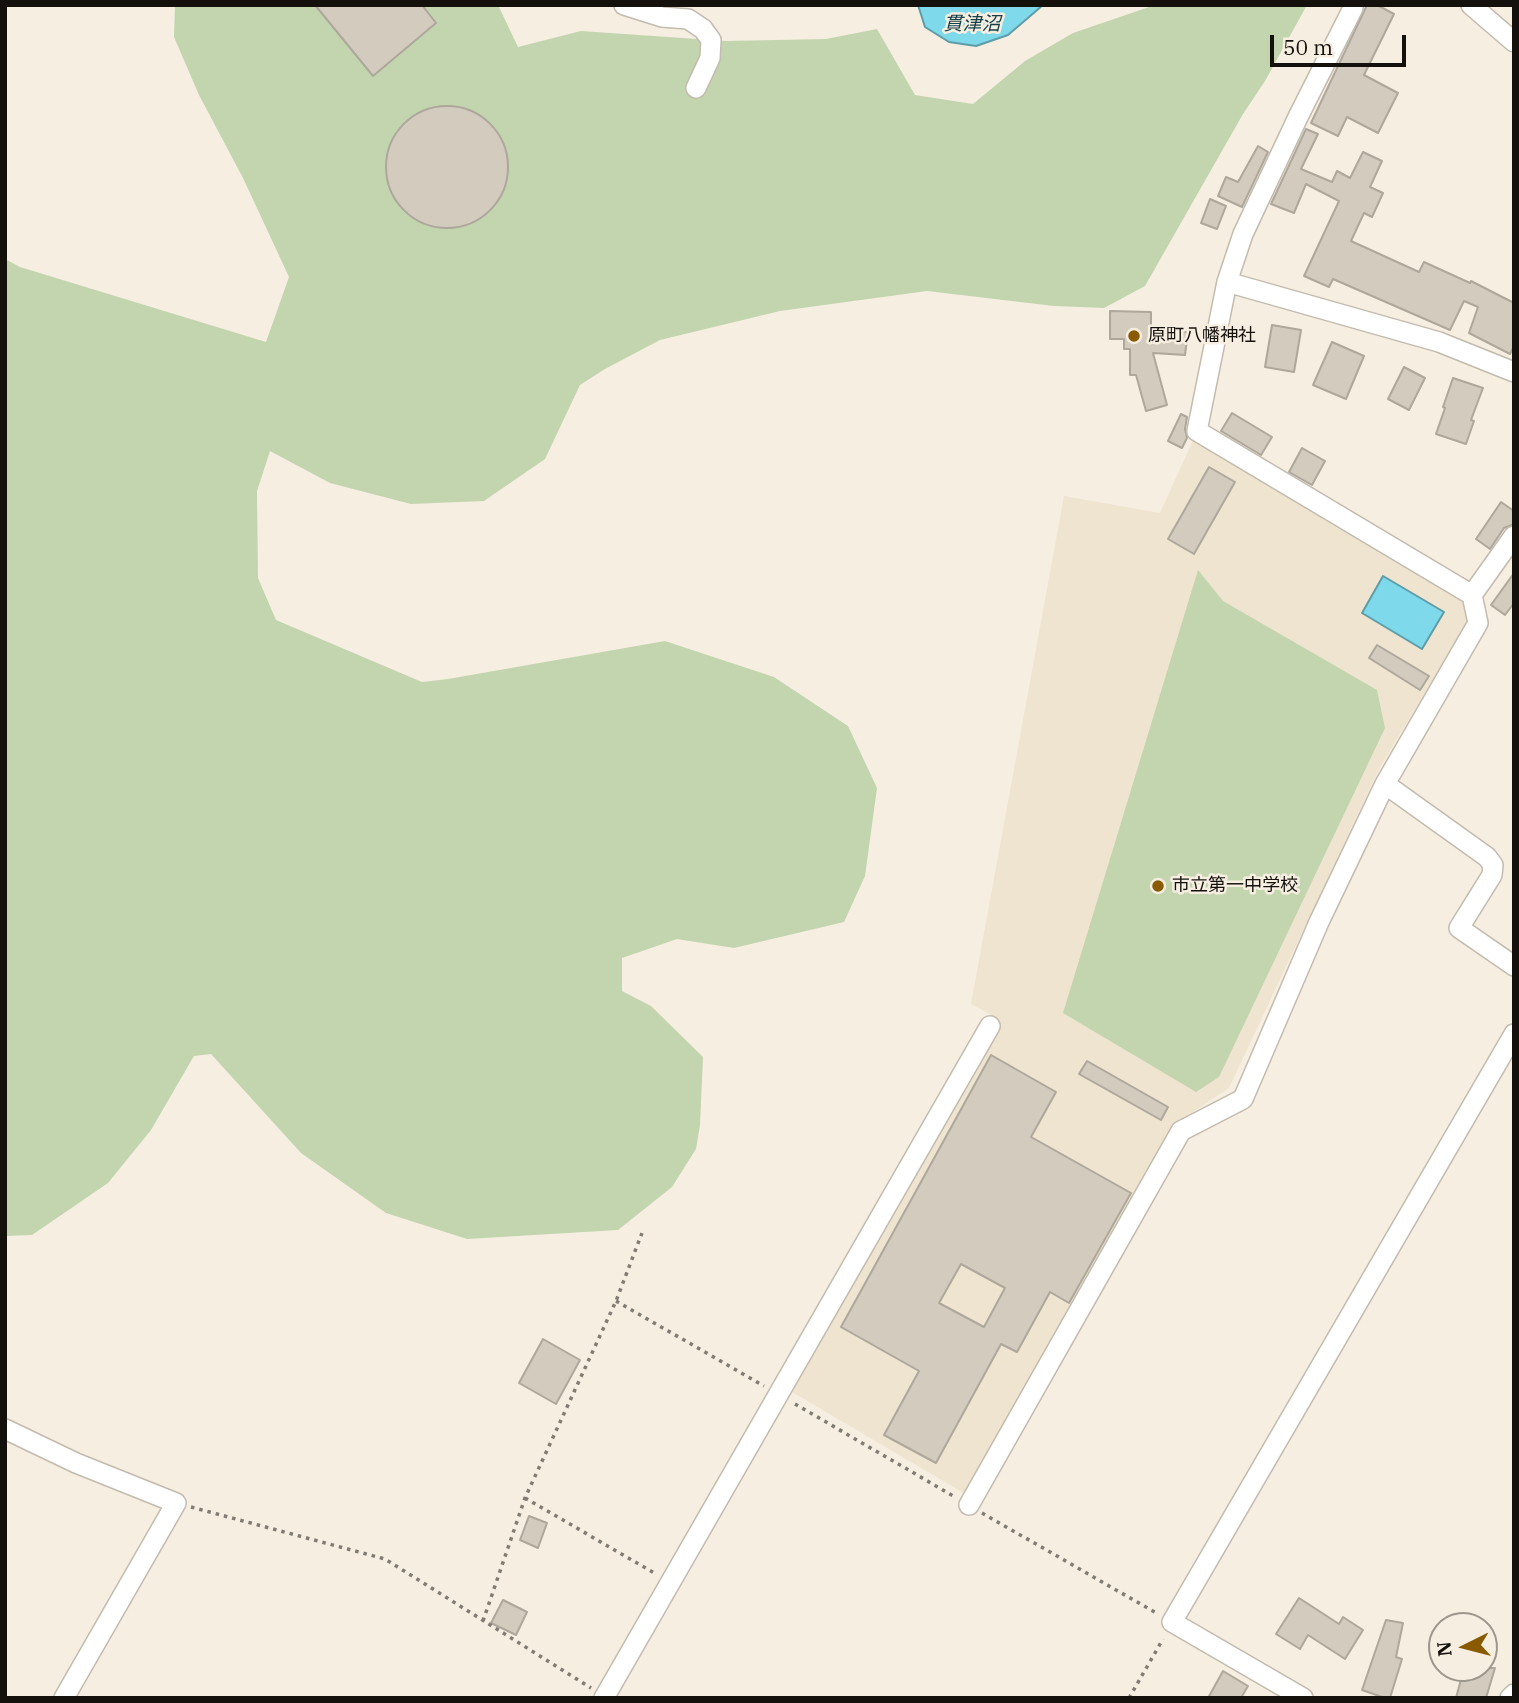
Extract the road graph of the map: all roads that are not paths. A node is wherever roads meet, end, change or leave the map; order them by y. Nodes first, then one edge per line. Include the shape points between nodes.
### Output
1 (624, 5) edge
2 (1353, 5) edge
3 (1471, 5) edge
4 (1514, 42) edge
5 (695, 88) dead end
6 (1227, 282) junction
7 (1514, 372) edge
8 (1514, 536) edge
9 (1472, 595) junction
10 (1385, 784) junction
11 (1514, 966) edge
12 (990, 1026) dead end
13 (1514, 1034) edge
14 (5, 1429) edge
15 (969, 1505) dead end
16 (604, 1697) edge
17 (64, 1698) edge
18 (1303, 1698) edge

1 - 5 street via 662,17 688,19 703,29 711,40 710,58
2 - 6 street via 1243,234
3 - 4 street
6 - 7 street via 1438,342
6 - 9 street via 1197,430
8 - 9 street
9 - 10 street via 1478,622
10 - 11 street via 1493,865 1492,875 1459,928
10 - 15 street via 1243,1099 1181,1131
12 - 16 street
13 - 18 street via 1172,1622
14 - 17 street via 176,1503

